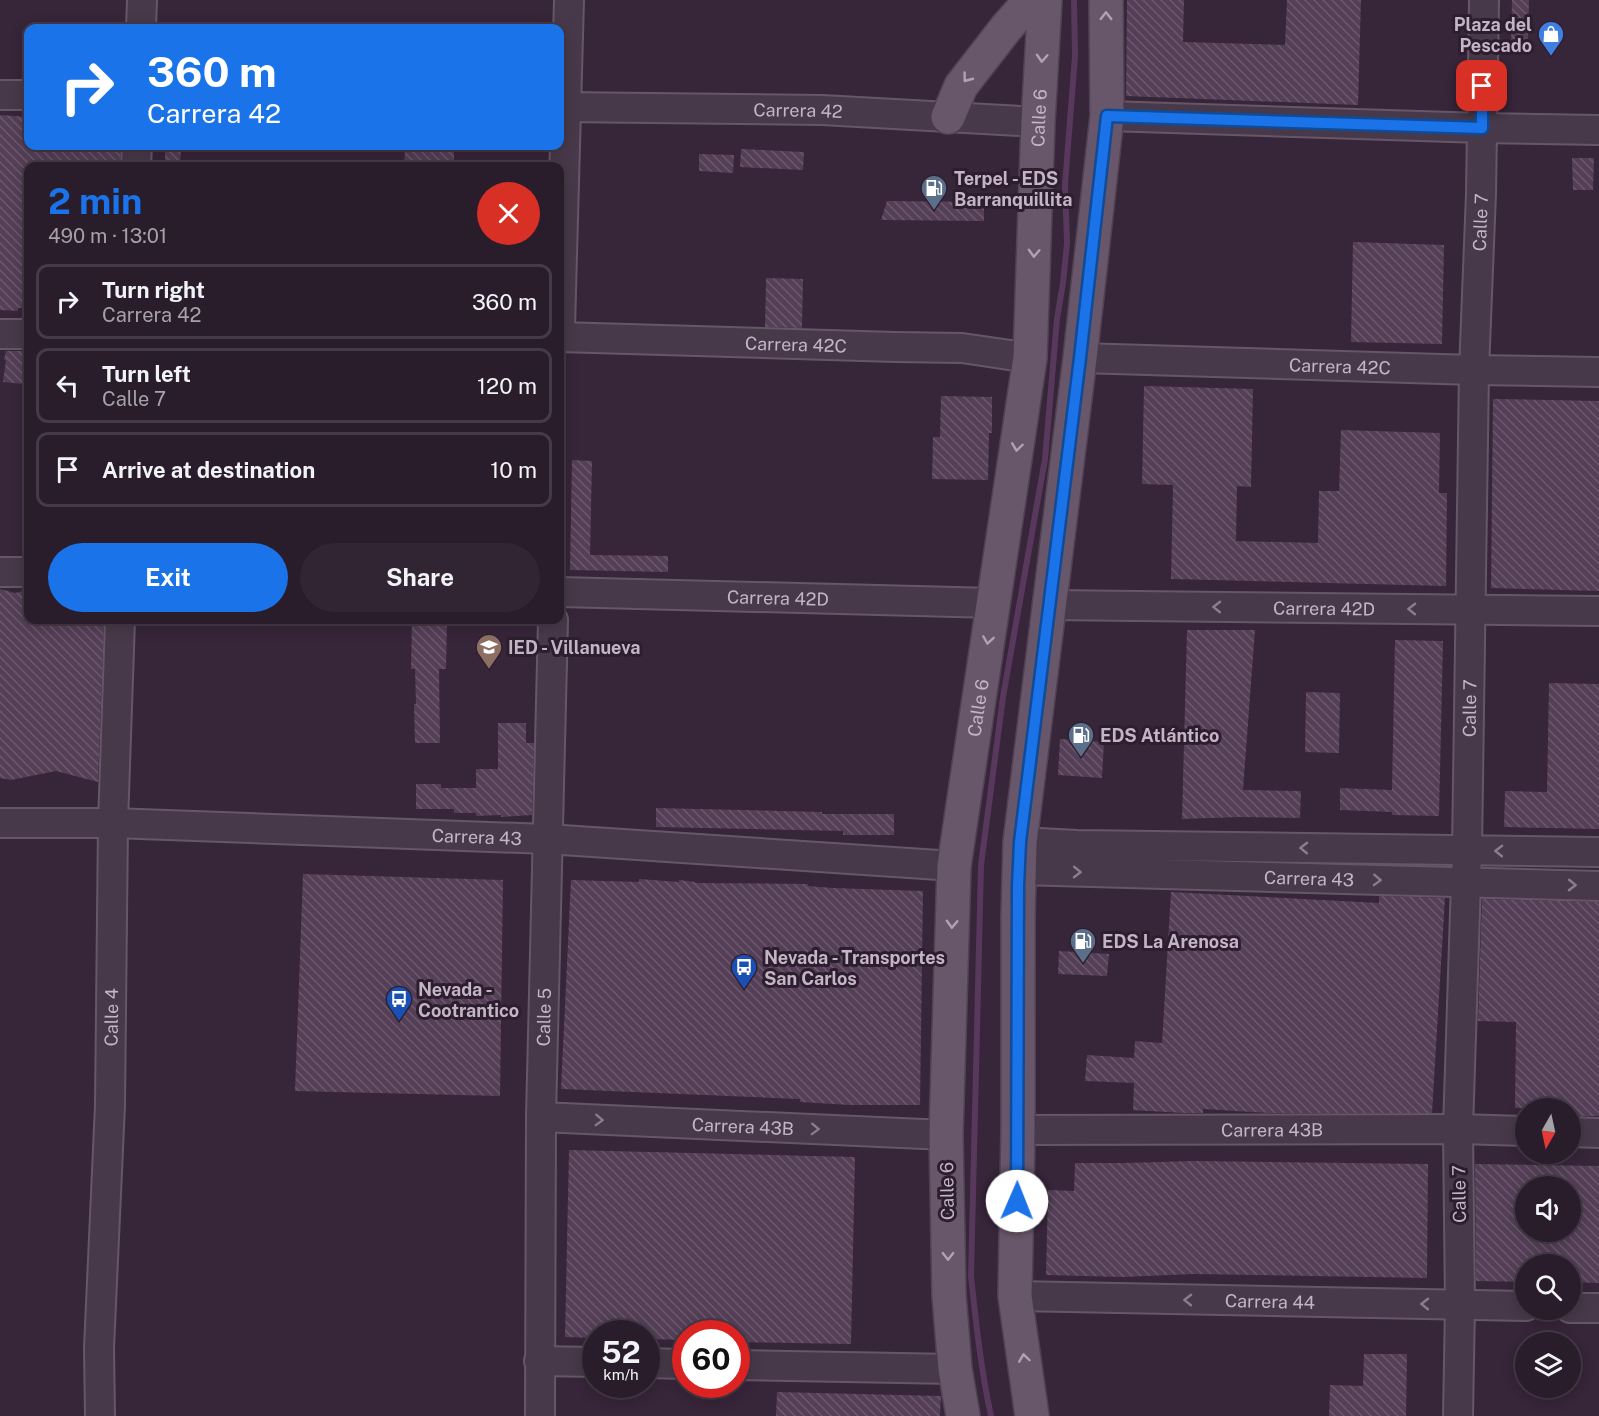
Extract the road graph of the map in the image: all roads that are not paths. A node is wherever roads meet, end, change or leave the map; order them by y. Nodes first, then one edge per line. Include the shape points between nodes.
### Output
1 (142, 0) edge
2 (569, 0) edge
3 (1031, 0) edge
4 (1045, 0) edge
5 (1106, 0) edge
6 (1484, 0) edge
7 (141, 24) edge
8 (564, 89) edge
9 (0, 94) edge
10 (24, 95) edge
11 (564, 107) edge
12 (1107, 116) junction
13 (948, 117) junction
14 (1038, 122) junction
15 (1482, 128) junction
16 (1599, 130) edge
17 (0, 334) edge
18 (24, 334) edge
19 (564, 337) edge
20 (1030, 358) junction
21 (1080, 358) junction
22 (1474, 370) junction
23 (1599, 372) edge
24 (0, 572) edge
25 (24, 572) edge
26 (564, 592) edge
27 (994, 603) junction
28 (1048, 605) junction
29 (1470, 610) junction
30 (1599, 611) edge
31 (120, 624) edge
32 (553, 624) edge
33 (0, 823) edge
34 (113, 823) junction
35 (547, 838) junction
36 (1467, 850) junction
37 (1599, 852) edge
38 (1019, 856) junction
39 (954, 866) junction
40 (1466, 883) junction
41 (1599, 886) edge
42 (541, 1117) junction
43 (1458, 1129) junction
44 (1018, 1130) junction
45 (1515, 1131) edge
46 (1581, 1132) edge
47 (1599, 1133) edge
48 (946, 1135) junction
49 (1015, 1296) junction
50 (1461, 1305) junction
51 (1515, 1306) edge
52 (1581, 1308) edge
53 (1599, 1308) edge
54 (539, 1361) junction
55 (582, 1362) edge
56 (750, 1365) edge
57 (955, 1369) junction
58 (100, 1416) edge
59 (540, 1416) edge
60 (963, 1416) edge
61 (1032, 1416) edge
62 (1458, 1416) edge

1 - 7 street
2 - 8 street
3 -> 13 main road via 961,86
4 -> 14 main road, Calle 6
12 -> 5 main road
6 - 15 street, Calle 7
9 - 10 street
11 - 13 street, Carrera 42 via 822,110
12 - 15 street
12 - 21 main road
13 - 14 street, Carrera 42
14 -> 20 main road, Calle 6
15 - 16 street
15 - 22 street, Calle 7
17 - 18 street
19 - 20 street, Carrera 42C via 962,348
20 -> 27 main road, Calle 6
21 - 22 street, Carrera 42C
21 - 28 main road
22 - 23 street, Carrera 42C
22 - 29 street, Calle 7
24 - 25 street
26 - 27 street, Carrera 42D
27 -> 39 main road, Calle 6
29 -> 28 street, Carrera 42D
28 - 38 main road
29 - 30 street, Carrera 42D
29 - 36 street, Calle 7
31 - 34 street, Calle 4
32 - 35 street, Calle 5
33 - 34 street, Carrera 43
34 - 35 street, Carrera 43
34 - 58 street, Calle 4 via 110,1105 99,1348
35 - 39 street, Carrera 43
35 - 42 street, Calle 5
37 -> 36 street, Carrera 43
36 -> 38 street, Carrera 43 via 1077,845
36 - 40 street, Calle 7
38 -> 40 street, Carrera 43
38 - 44 main road
39 -> 48 main road, Calle 6
40 -> 41 street, Carrera 43
40 - 43 street, Calle 7
42 -> 48 street, Carrera 43B
42 - 54 street, Calle 5
43 - 44 street, Carrera 43B
43 - 45 street, Carrera 43B
43 - 50 street, Calle 7
44 - 49 main road
46 - 47 street
48 -> 57 main road, Calle 6 via 949,1295
50 -> 49 street, Carrera 44
61 -> 49 main road
50 - 51 street, Carrera 44
50 - 62 street, Calle 7
52 - 53 street
54 - 55 street
54 - 59 street, Calle 5
56 - 57 street
57 - 60 main road, Calle 6

